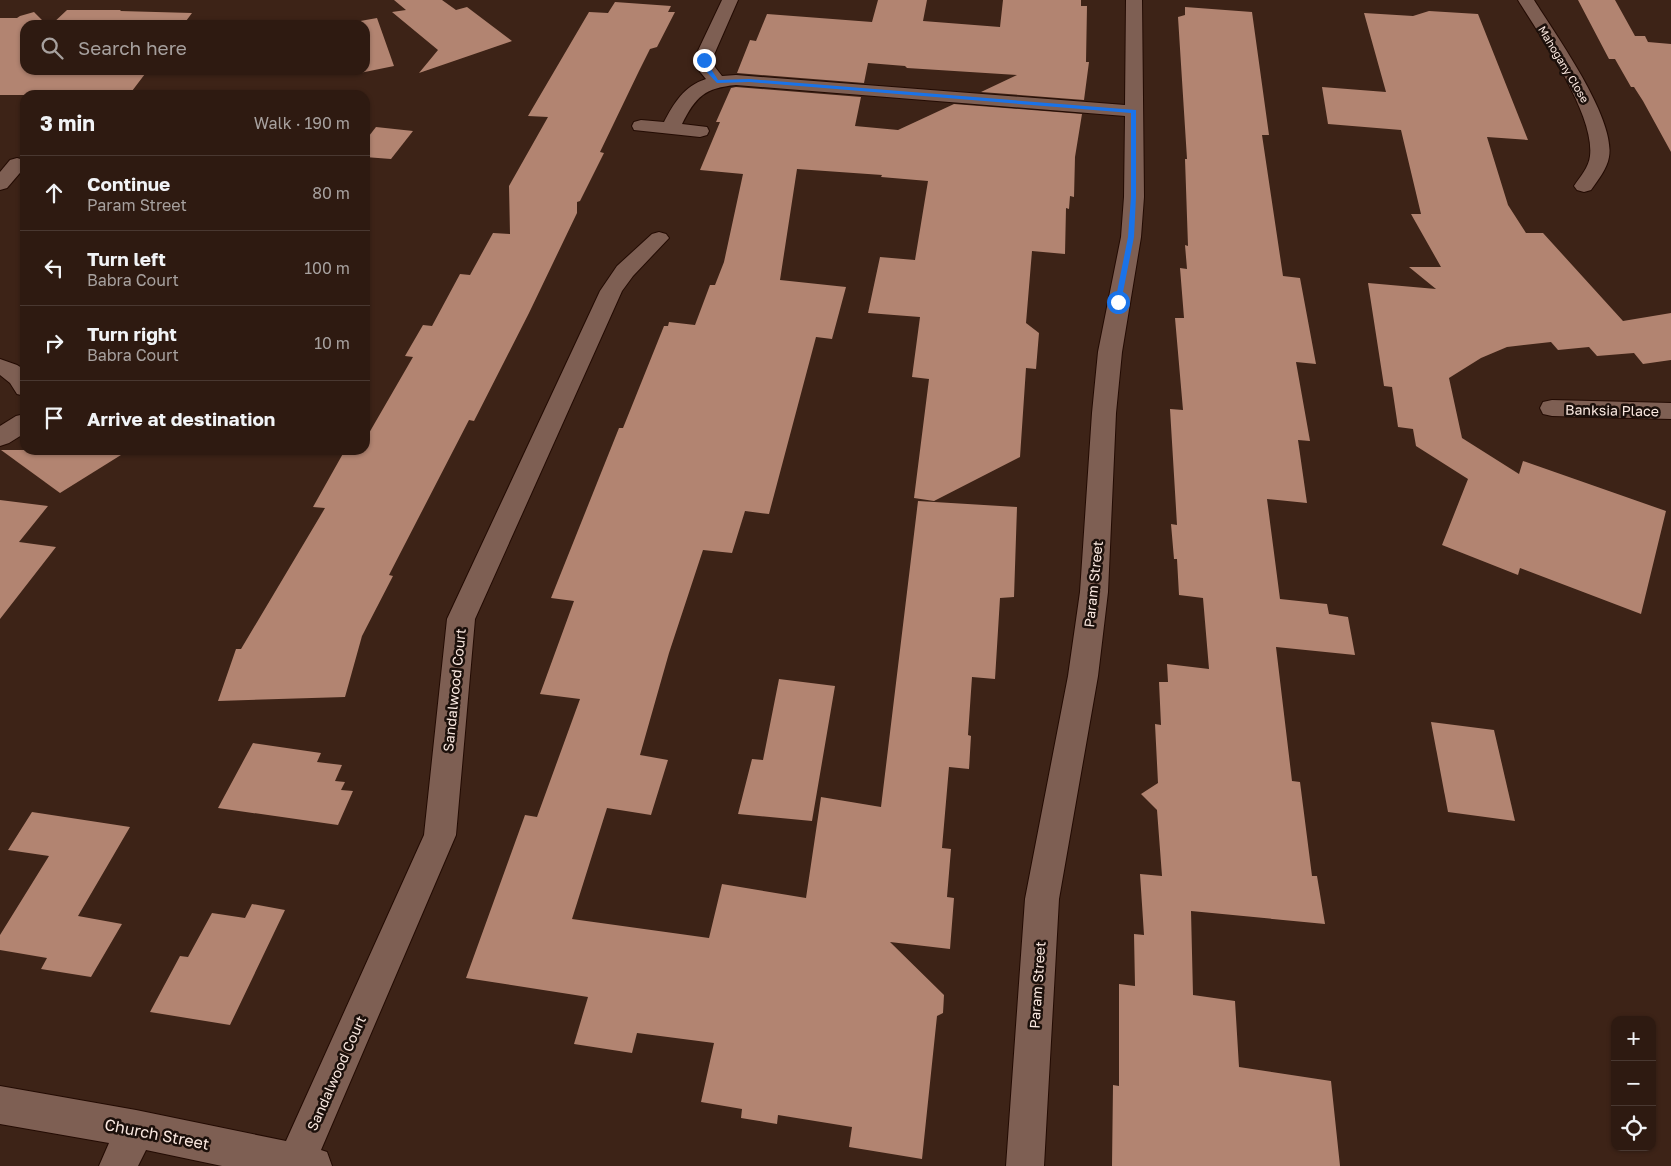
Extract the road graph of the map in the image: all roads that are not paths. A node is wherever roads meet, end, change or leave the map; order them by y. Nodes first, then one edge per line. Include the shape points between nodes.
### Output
1 (730, 0) edge
2 (1134, 0) edge
3 (1526, 0) edge
4 (717, 82) junction
5 (1134, 111) junction
6 (641, 126) dead end
7 (670, 128) junction
8 (700, 131) dead end
9 (14, 164) edge
10 (0, 184) edge
11 (1584, 186) dead end
12 (659, 238) dead end
13 (0, 366) edge
14 (20, 377) edge
15 (1552, 408) dead end
16 (1671, 411) edge
17 (20, 421) edge
18 (11, 430) edge
19 (0, 1104) edge
20 (136, 1129) junction
21 (304, 1164) edge
22 (118, 1166) edge
23 (1025, 1166) edge

1 - 4 street via 704,58 706,68
2 - 5 street, Param Street
3 - 11 street, Mahogany Close via 1587,100 1600,156
4 - 5 street via 749,80
4 - 7 street via 690,94
5 - 23 street, Param Street via 1131,237 1110,352 1094,592 1083,676 1042,899
6 - 7 street
7 - 8 street
9 - 10 street
12 - 21 street, Sandalwood Court via 625,271 612,291 461,619 440,835
13 - 14 street
15 - 16 street, Banksia Place
17 - 18 street
19 - 20 street, Church Street
20 - 21 street, Church Street
20 - 22 street

